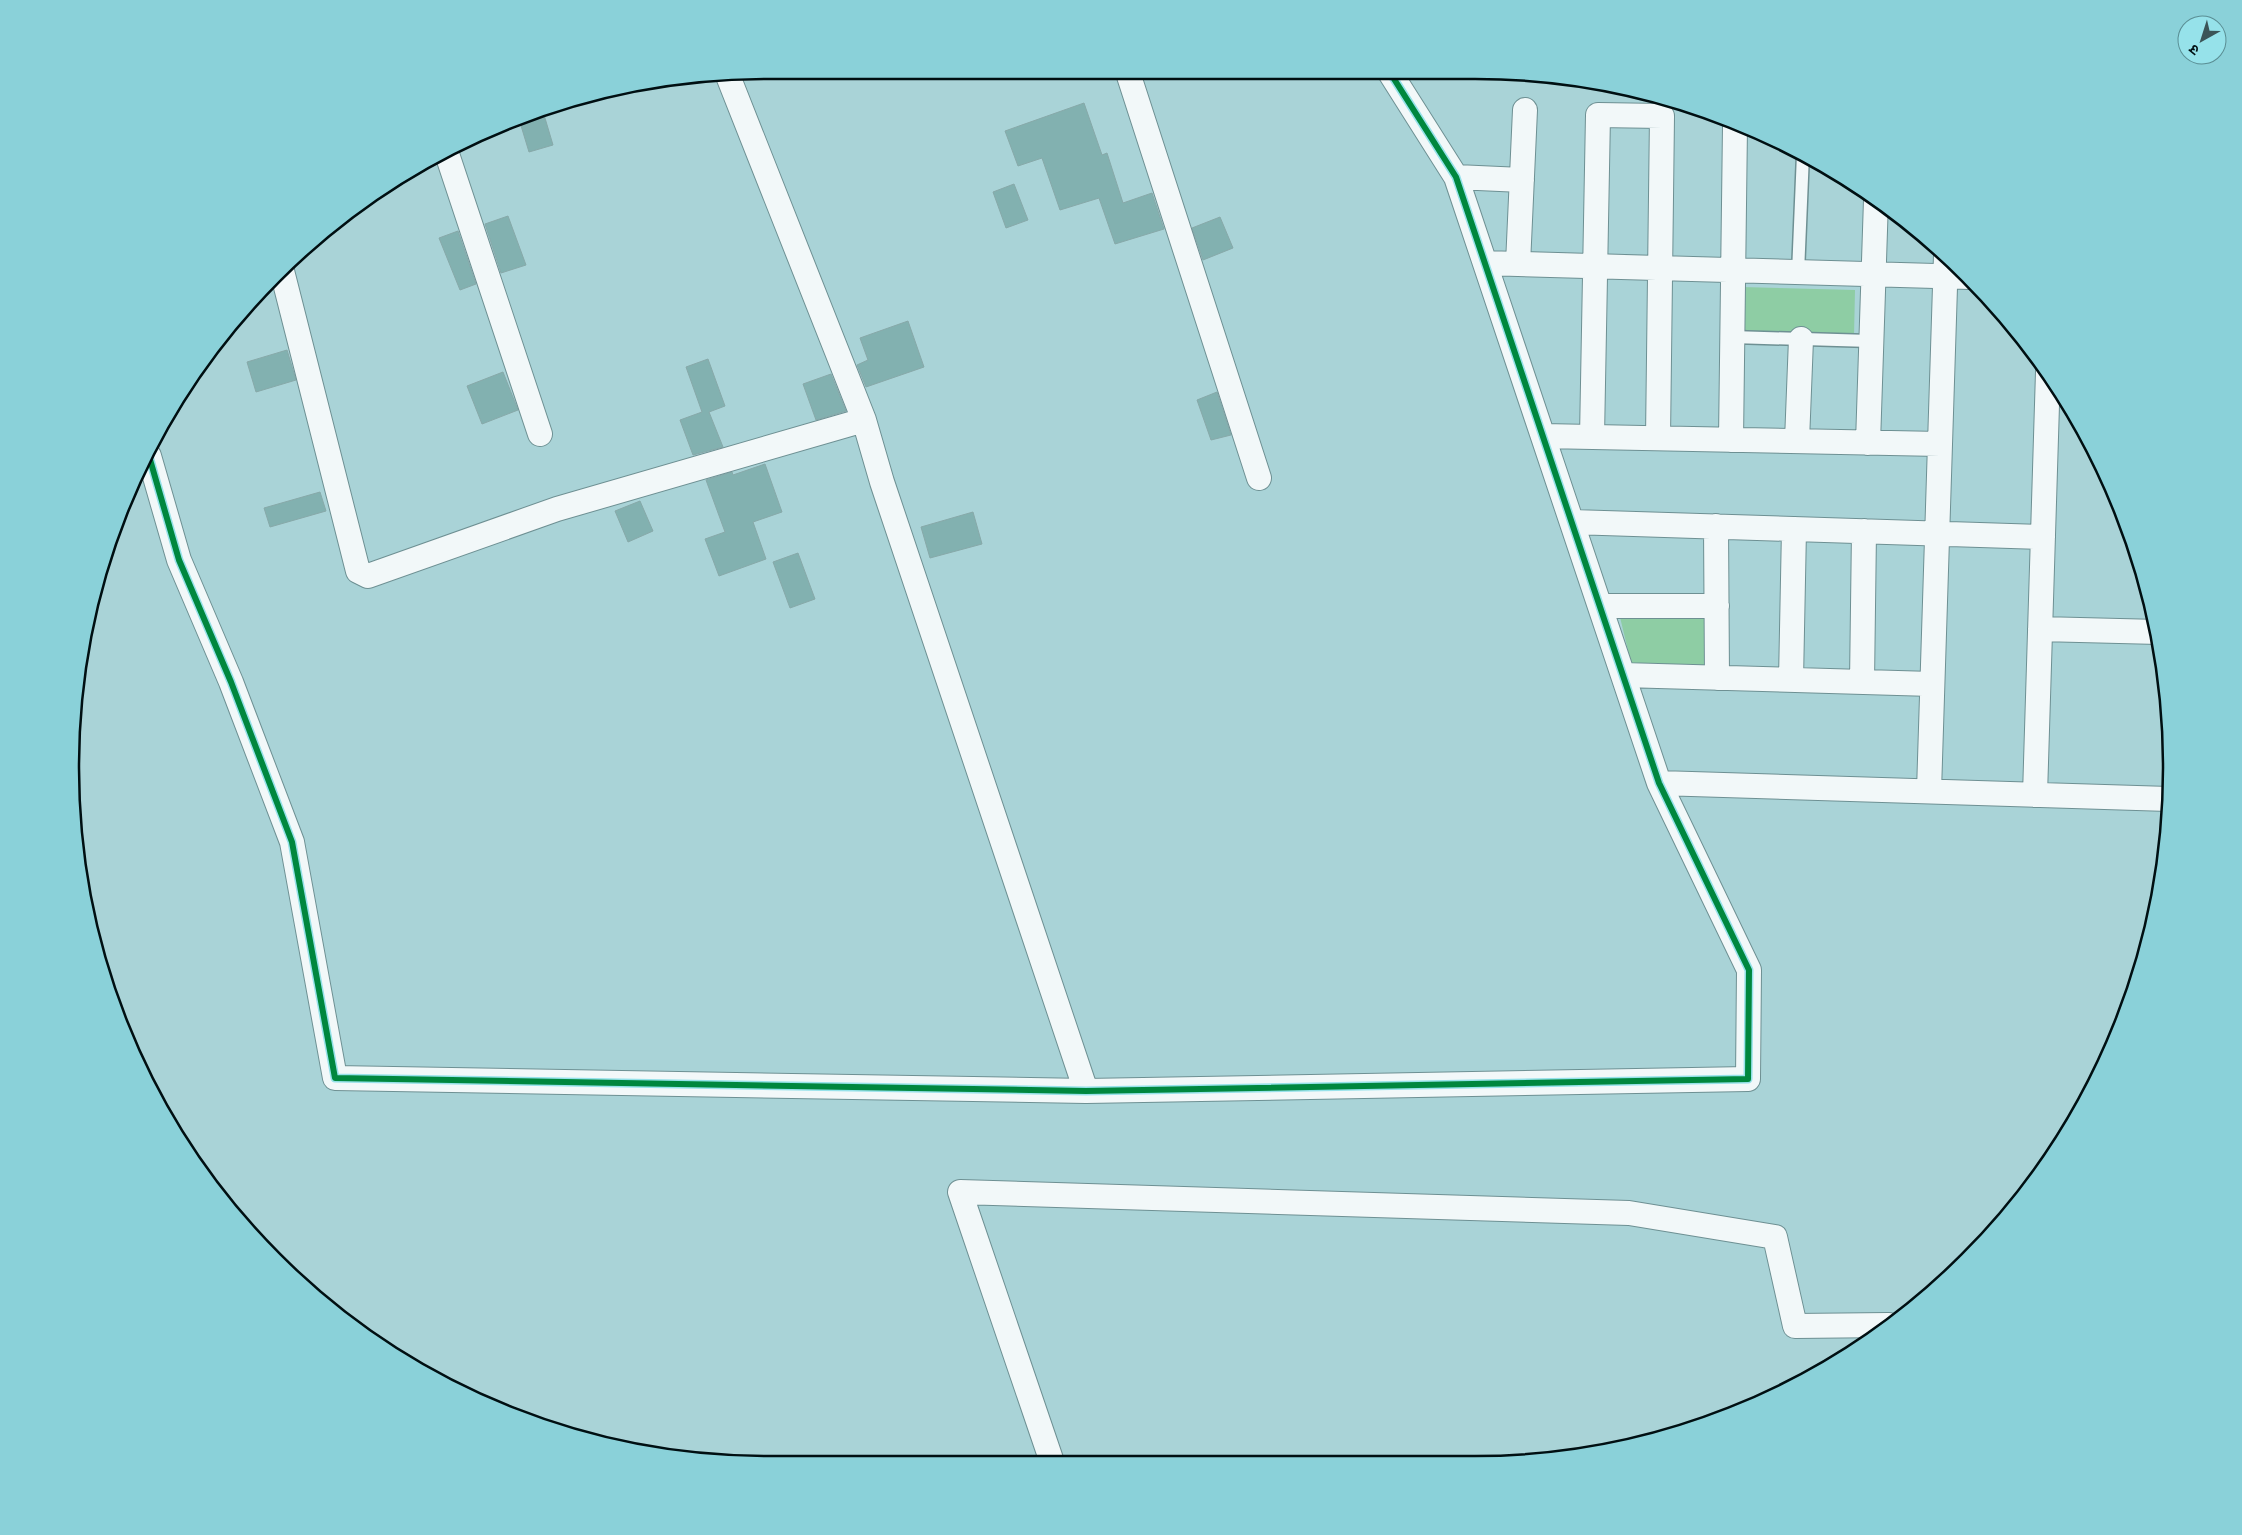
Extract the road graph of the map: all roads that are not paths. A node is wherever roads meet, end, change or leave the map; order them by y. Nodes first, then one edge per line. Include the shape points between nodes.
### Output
1 (1130, 79) edge
2 (1394, 79) edge
3 (730, 80) edge
4 (1525, 110) dead end
5 (1735, 130) edge
6 (448, 158) edge
7 (1803, 162) edge
8 (1456, 178) junction
9 (1522, 180) junction
10 (1876, 208) edge
11 (1485, 263) junction
12 (1518, 264) junction
13 (1945, 266) edge
14 (1595, 267) junction
15 (1660, 268) junction
16 (1733, 271) junction
17 (1798, 272) junction
18 (1873, 274) junction
19 (283, 277) edge
20 (1732, 337) junction
21 (1801, 339) junction
22 (1871, 341) junction
23 (2048, 386) edge
24 (864, 420) junction
25 (540, 434) dead end
26 (1543, 436) junction
27 (1592, 437) junction
28 (1658, 438) junction
29 (1731, 440) junction
30 (1797, 441) junction
31 (1868, 443) junction
32 (1940, 444) junction
33 (151, 462) edge
34 (1259, 478) dead end
35 (1572, 522) junction
36 (1716, 526) junction
37 (1794, 529) junction
38 (1864, 532) junction
39 (1937, 534) junction
40 (2043, 537) junction
41 (1600, 606) junction
42 (1717, 606) junction
43 (2040, 630) junction
44 (2150, 632) edge
45 (1623, 675) junction
46 (1717, 678) junction
47 (1791, 680) junction
48 (1862, 682) junction
49 (1932, 684) junction
50 (1659, 783) junction
51 (1929, 791) junction
52 (2035, 794) junction
53 (2162, 799) edge
54 (1086, 1091) junction
55 (1878, 1325) edge
56 (1050, 1456) edge

1 - 34 street
2 - 8 street
3 - 24 street
4 - 9 street
5 - 16 street
6 - 25 street
7 - 17 lane
8 - 9 street
8 - 11 street
9 - 12 street
10 - 18 street
11 - 12 street
11 - 26 street
12 - 14 street
13 - 18 street
13 - 32 street
14 - 15 street
14 - 15 street via 1598,115 1662,116
14 - 27 street
15 - 16 street
15 - 28 street
16 - 17 street
16 - 20 street
17 - 18 street
18 - 22 street
19 - 24 street via 358,571 368,576 557,509
20 - 21 lane
20 - 29 street
21 - 22 lane
21 - 30 street
22 - 31 street
23 - 40 street
24 - 54 street
26 - 27 street
26 - 35 street
27 - 28 street
28 - 29 street
29 - 30 street
30 - 31 street
31 - 32 street
32 - 39 street
33 - 54 street via 179,560 231,682 292,842 335,1078
35 - 36 street
35 - 41 street
36 - 37 street
36 - 42 street
37 - 38 street
37 - 47 street
38 - 39 street
38 - 48 street
39 - 40 street
39 - 49 street
40 - 43 street
41 - 42 street
41 - 45 street
42 - 46 street
43 - 44 street
43 - 52 street
45 - 46 street
45 - 50 street
46 - 47 street
47 - 48 street
48 - 49 street
49 - 51 street
50 - 51 street
50 - 54 street via 1750,970 1748,1079
51 - 52 street
52 - 53 street
55 - 56 street via 1795,1326 1775,1237 1629,1213 960,1192

